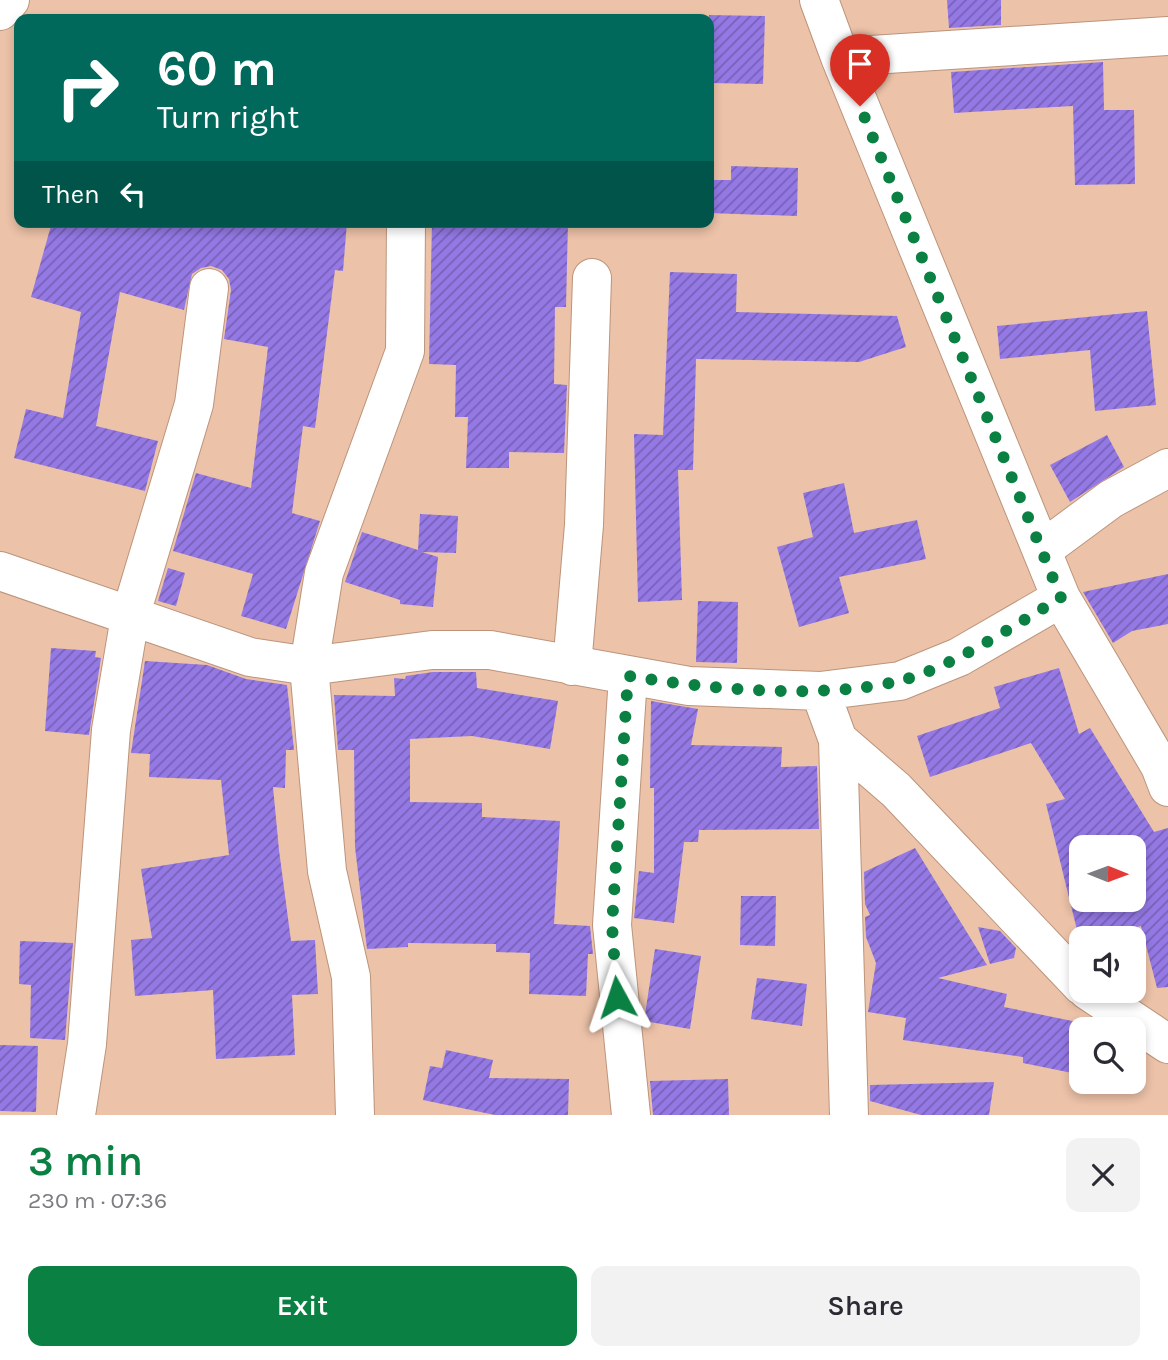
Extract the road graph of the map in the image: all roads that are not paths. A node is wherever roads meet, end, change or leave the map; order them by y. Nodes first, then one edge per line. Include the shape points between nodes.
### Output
1 (10, 0) edge
2 (819, 0) edge
3 (0, 11) edge
4 (1168, 36) edge
5 (840, 57) junction
6 (406, 228) edge
7 (592, 278) dead end
8 (209, 288) dead end
9 (1168, 468) edge
10 (1042, 550) junction
11 (0, 570) edge
12 (1061, 598) junction
13 (130, 617) junction
14 (309, 666) junction
15 (572, 666) junction
16 (628, 676) junction
17 (820, 691) junction
18 (838, 740) junction
19 (1168, 787) edge
20 (1069, 972) edge
21 (1106, 1003) edge
22 (1168, 1044) edge
23 (76, 1115) edge
24 (355, 1115) edge
25 (631, 1115) edge
26 (849, 1115) edge

1 - 3 street
2 - 5 street
4 - 5 street
5 - 10 street
6 - 14 street via 405,351 324,573
7 - 15 street via 584,525
8 - 13 street via 194,404
9 - 10 street via 1111,499
10 - 12 street
11 - 13 street
12 - 17 street via 959,657 900,681
12 - 19 street
13 - 14 street via 250,657
13 - 23 street via 111,730 88,1044
14 - 15 street via 432,650 490,650
14 - 24 street via 327,870 351,977
15 - 16 street
16 - 17 street via 689,686
16 - 25 street via 612,925
17 - 18 street
18 - 20 street via 895,790
18 - 26 street
21 - 22 street

